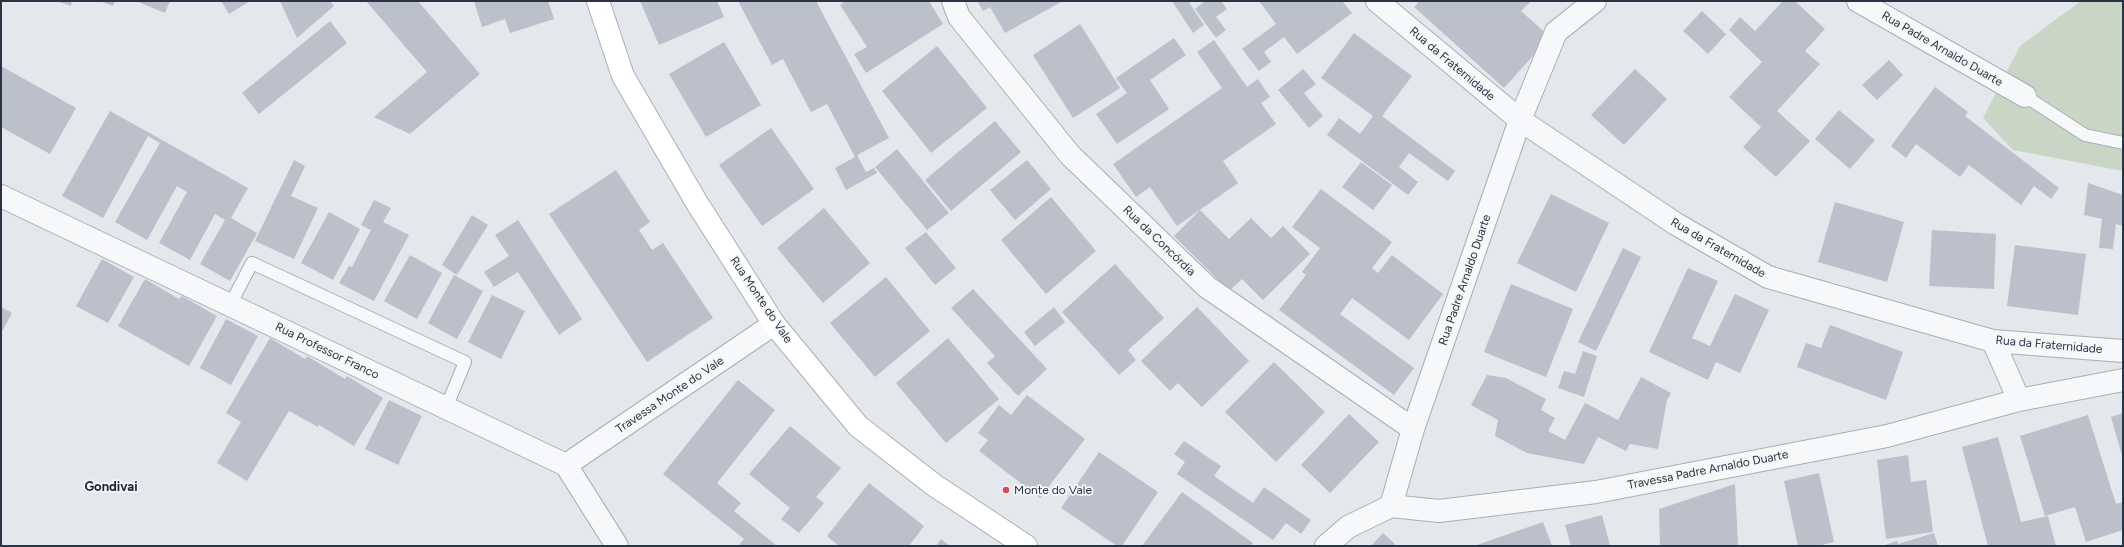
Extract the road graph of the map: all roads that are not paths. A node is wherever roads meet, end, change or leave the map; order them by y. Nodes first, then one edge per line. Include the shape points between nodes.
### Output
1 (598, 1) edge
2 (953, 1) edge
3 (1377, 1) edge
4 (1595, 1) edge
5 (1858, 1) edge
6 (2025, 96) joint
7 (1520, 120) junction
8 (2123, 143) edge
9 (1, 196) edge
10 (230, 305) junction
11 (774, 324) junction
12 (1993, 341) junction
13 (2123, 351) edge
14 (2123, 380) edge
15 (2019, 400) junction
16 (446, 408) junction
17 (1413, 429) junction
18 (566, 465) junction
19 (1391, 506) junction
20 (617, 546) edge
21 (1026, 546) edge
22 (1326, 546) edge

1 - 11 street, Rua Monte do Vale via 623,76 697,203
2 - 17 street, Rua da Concórdia via 959,17 1070,155 1207,287
3 - 7 street, Rua da Fraternidade
4 - 7 street, Rua Padre Arnaldo Duarte via 1556,32
5 - 6 street, Rua Padre Arnaldo Duarte
6 - 8 lane via 2086,135
7 - 12 street, Rua da Fraternidade via 1676,224 1768,277
7 - 17 street, Rua Padre Arnaldo Duarte
9 - 10 street, Rua Professor Franco
10 - 16 street, Rua Professor Franco
10 - 16 lane via 252,263 465,362
11 - 18 street, Travessa Monte do Vale
11 - 21 street, Rua Monte do Vale via 858,426 934,485
12 - 13 street, Rua da Fraternidade
12 - 15 street
14 - 15 street, Travessa Padre Arnaldo Duarte
15 - 19 street, Travessa Padre Arnaldo Duarte via 1887,436 1596,492 1439,511
16 - 18 street, Rua Professor Franco
17 - 19 street, Rua Padre Arnaldo Duarte
18 - 20 street
19 - 22 street via 1348,527

